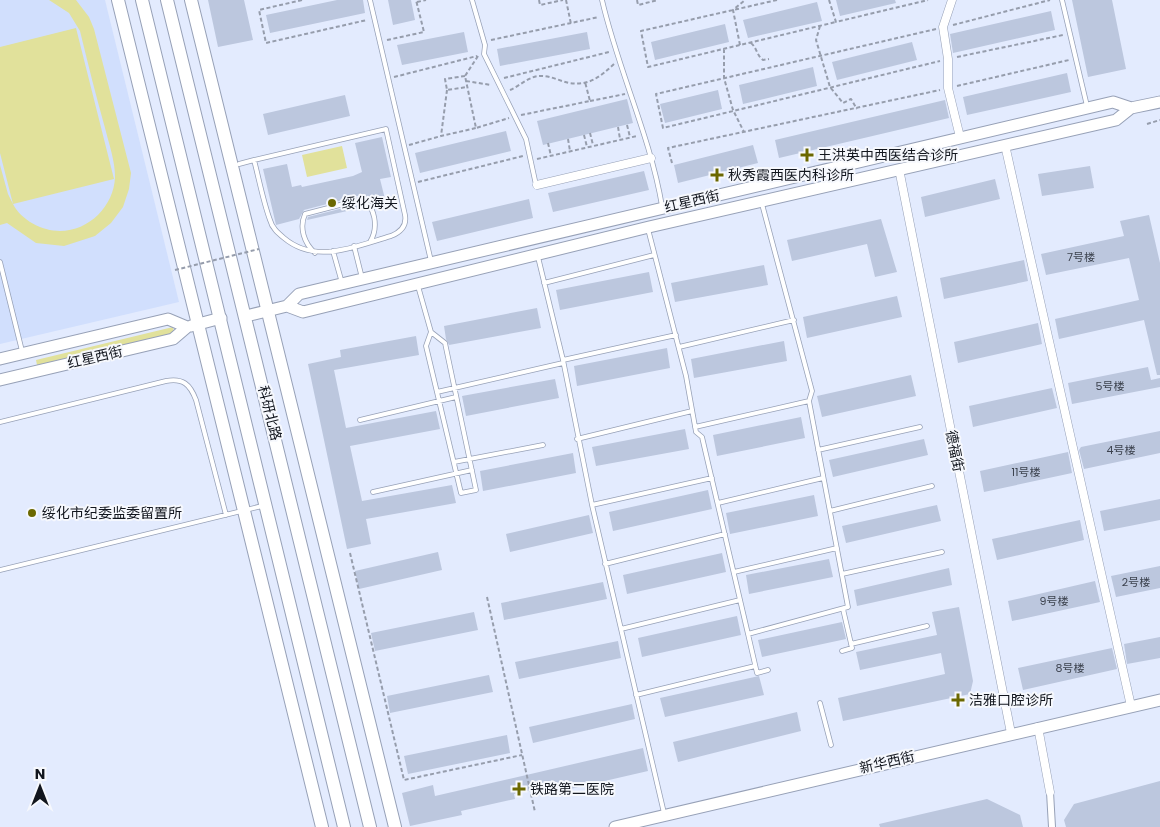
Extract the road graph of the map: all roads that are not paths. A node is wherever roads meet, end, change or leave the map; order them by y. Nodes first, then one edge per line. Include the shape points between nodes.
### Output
1 (118, 0) edge
2 (142, 0) edge
3 (167, 0) edge
4 (190, 0) edge
5 (370, 0) edge
6 (472, 0) edge
7 (602, 0) edge
8 (952, 0) edge
9 (1062, 0) edge
10 (1160, 102) edge
11 (1088, 108) junction
12 (1131, 108) junction
13 (960, 137) junction
14 (1005, 145) junction
15 (895, 153) junction
16 (651, 158) junction
17 (254, 160) junction
18 (239, 164) dead end
19 (898, 169) junction
20 (536, 185) joint
21 (761, 201) junction
22 (660, 209) junction
23 (660, 224) junction
24 (647, 227) junction
25 (370, 242) junction
26 (354, 246) junction
27 (334, 251) junction
28 (315, 253) junction
29 (538, 255) junction
30 (654, 255) junction
31 (0, 262) edge
32 (432, 263) junction
33 (413, 267) junction
34 (363, 279) junction
35 (544, 283) junction
36 (342, 284) junction
37 (418, 284) junction
38 (287, 306) junction
39 (268, 311) junction
40 (246, 316) junction
41 (221, 318) junction
42 (794, 320) junction
43 (193, 325) junction
44 (431, 332) junction
45 (676, 335) junction
46 (679, 347) junction
47 (23, 354) junction
48 (0, 359) edge
49 (563, 362) junction
50 (27, 374) junction
51 (0, 380) edge
52 (454, 388) junction
53 (437, 392) junction
54 (456, 397) junction
55 (439, 401) junction
56 (809, 401) junction
57 (692, 411) junction
58 (360, 420) dead end
59 (0, 422) edge
60 (695, 426) junction
61 (920, 427) dead end
62 (577, 439) junction
63 (543, 445) dead end
64 (818, 450) junction
65 (469, 458) junction
66 (454, 462) junction
67 (472, 470) junction
68 (456, 474) junction
69 (712, 478) junction
70 (823, 478) junction
71 (932, 486) dead end
72 (373, 492) dead end
73 (718, 503) junction
74 (266, 505) junction
75 (592, 505) junction
76 (244, 510) junction
77 (830, 511) junction
78 (226, 515) junction
79 (725, 534) junction
80 (837, 548) junction
81 (942, 552) dead end
82 (606, 564) junction
83 (0, 570) edge
84 (734, 572) junction
85 (842, 574) junction
86 (740, 600) junction
87 (843, 608) junction
88 (927, 626) dead end
89 (621, 629) junction
90 (748, 634) junction
91 (851, 644) junction
92 (842, 651) dead end
93 (755, 666) junction
94 (768, 670) dead end
95 (636, 695) junction
96 (1160, 700) edge
97 (820, 702) dead end
98 (1131, 706) junction
99 (1038, 727) junction
100 (1011, 733) junction
101 (831, 745) dead end
102 (1050, 792) joint
103 (664, 815) junction
104 (322, 827) edge
105 (344, 827) edge
106 (370, 827) edge
107 (395, 827) edge
108 (615, 827) edge
109 (1052, 827) edge

1 - 43 main road
2 - 41 main road, 科研北路
3 - 40 main road, 科研北路
4 - 39 main road
5 - 32 lane
6 - 20 lane via 484,41 484,54 515,116 532,160
7 - 16 lane
8 - 13 street via 943,27 948,88
9 - 11 lane
10 - 12 main road, 红星西街
11 - 12 main road, 红星西街 via 1113,102
11 - 13 main road, 红星西街
12 - 14 main road, 红星西街 via 1116,120
13 - 15 main road, 红星西街
14 - 19 main road, 红星西街
14 - 98 street
15 - 19 main road
15 - 22 main road, 红星西街
16 - 20 street
16 - 22 lane
17 - 18 lane
17 - 25 lane via 386,130 406,220 397,234
17 - 28 lane via 273,227 292,245
19 - 21 main road, 红星西街
19 - 100 street, 德福街
21 - 23 main road, 红星西街
21 - 42 lane
22 - 23 main road
22 - 32 main road, 红星西街
23 - 24 main road, 红星西街
24 - 29 main road, 红星西街
24 - 30 lane
25 - 26 lane
25 - 28 lane via 374,235 374,218 367,204 359,200 305,214 304,235
26 - 27 lane
26 - 34 lane
27 - 28 lane
27 - 36 lane
29 - 35 lane
29 - 37 main road, 红星西街
30 - 35 lane
30 - 45 lane
31 - 47 lane
32 - 33 main road, 红星西街
33 - 34 main road, 红星西街
33 - 37 main road
34 - 36 main road, 红星西街
35 - 49 lane
36 - 38 main road, 红星西街 via 299,294
37 - 38 main road, 红星西街 via 304,312
37 - 44 lane
38 - 39 main road, 红星西街
39 - 40 main road, 红星西街
39 - 107 main road
40 - 106 main road, 科研北路
41 - 43 main road, 红星西街
41 - 74 main road, 科研北路
42 - 46 lane
42 - 56 lane via 812,392
43 - 47 main road, 红星西街 via 168,319
43 - 50 main road, 红星西街 via 172,339
43 - 76 main road
44 - 52 lane via 445,343
44 - 53 lane via 426,346
45 - 46 lane
45 - 49 lane
46 - 57 lane
47 - 48 main road, 红星西街
47 - 50 main road
49 - 52 lane
49 - 62 lane
50 - 51 main road, 红星西街
52 - 53 lane
52 - 54 lane
53 - 55 lane
54 - 55 lane
54 - 65 lane
55 - 58 lane
55 - 66 lane
56 - 60 lane
56 - 64 lane
57 - 60 lane
57 - 62 lane
59 - 78 lane via 166,381 183,381 190,386 196,400
60 - 69 lane via 702,437
61 - 64 lane
62 - 75 lane
63 - 65 lane
64 - 70 lane
65 - 66 lane
65 - 67 lane
66 - 68 lane
67 - 68 lane
67 - 68 lane via 476,490 461,493
68 - 72 lane
69 - 73 lane
69 - 75 lane
70 - 73 lane
70 - 77 lane
71 - 77 lane
73 - 79 lane
74 - 76 lane
74 - 105 main road, 科研北路
75 - 82 lane
76 - 78 lane
76 - 104 main road
77 - 80 lane
78 - 83 lane
79 - 82 lane
79 - 84 lane
80 - 84 lane
80 - 85 lane
81 - 85 lane
82 - 89 lane
84 - 86 lane
85 - 87 lane via 848,607
86 - 89 lane
86 - 90 lane
87 - 90 lane
87 - 91 lane
88 - 91 lane
89 - 95 lane
90 - 93 lane
91 - 92 lane via 852,648
93 - 94 lane via 757,673
93 - 95 lane
95 - 103 lane
96 - 98 main road, 新华西街
97 - 101 lane
98 - 99 main road, 新华西街
99 - 100 main road, 新华西街
99 - 102 street
100 - 103 main road, 新华西街
102 - 109 street
103 - 108 main road, 新华西街

